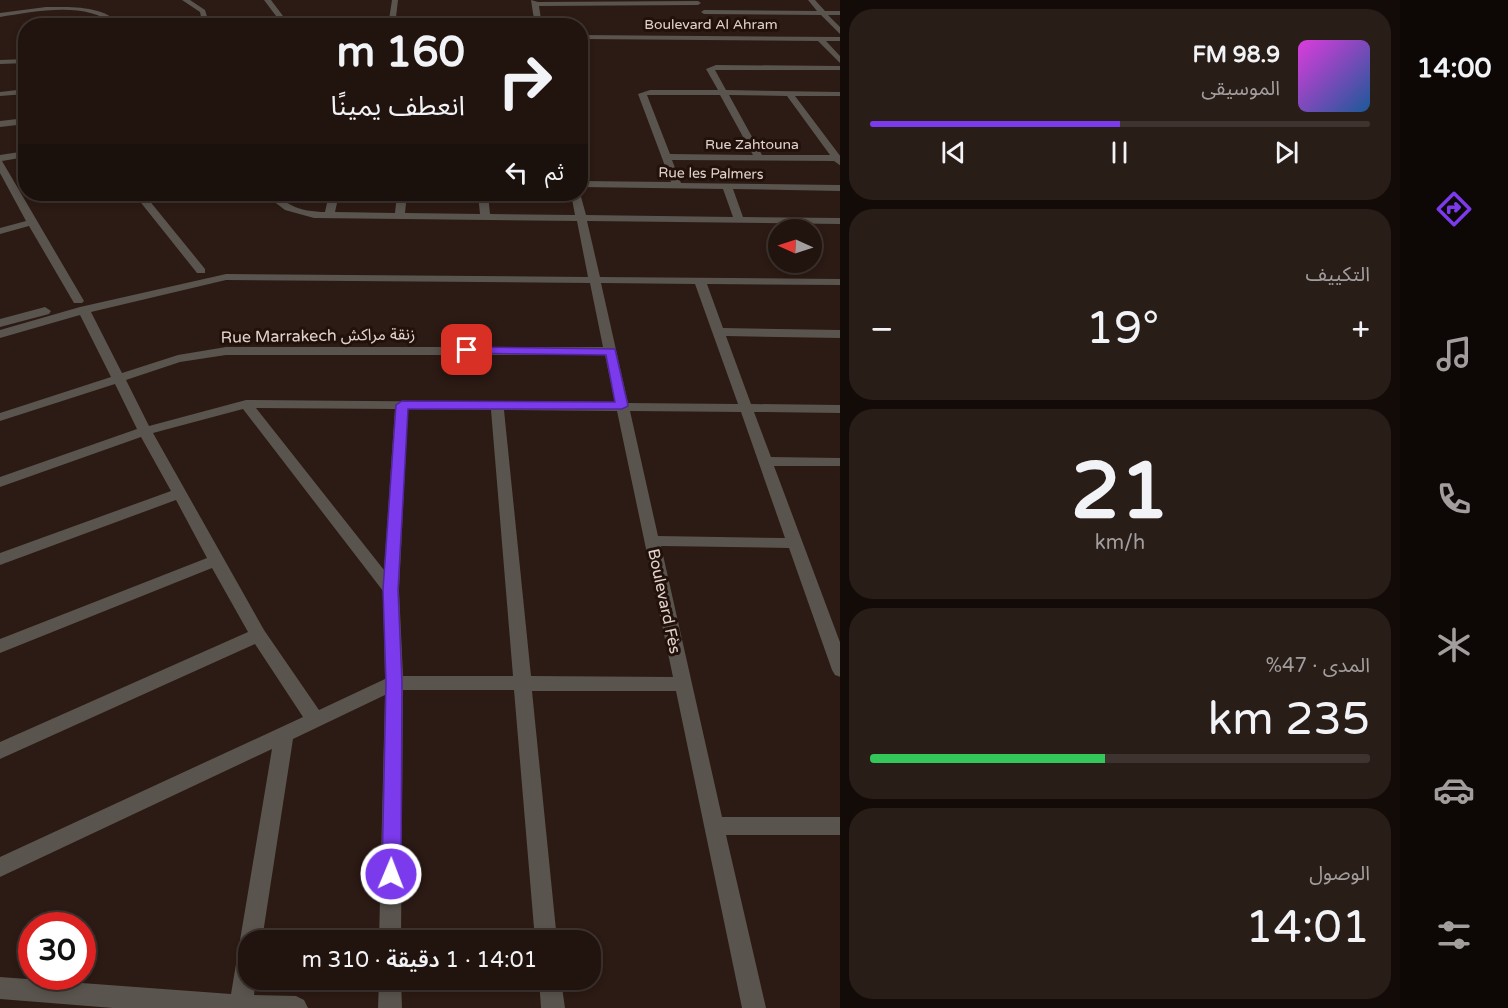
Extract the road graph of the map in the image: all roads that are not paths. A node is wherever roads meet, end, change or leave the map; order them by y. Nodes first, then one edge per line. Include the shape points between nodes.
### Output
1 (185, 0) edge
2 (267, 0) edge
3 (395, 0) edge
4 (811, 0) edge
5 (534, 2) edge
6 (598, 2) edge
7 (697, 2) edge
8 (704, 12) junction
9 (822, 13) junction
10 (840, 13) edge
11 (0, 15) edge
12 (111, 18) edge
13 (206, 18) edge
14 (280, 18) edge
15 (392, 18) edge
16 (537, 18) edge
17 (710, 21) dead end
18 (715, 29) dead end
19 (840, 33) edge
20 (588, 37) edge
21 (720, 38) junction
22 (820, 39) junction
23 (840, 39) edge
24 (0, 62) edge
25 (18, 62) edge
26 (840, 62) edge
27 (840, 68) edge
28 (18, 92) edge
29 (723, 93) junction
30 (789, 93) junction
31 (0, 94) edge
32 (840, 94) edge
33 (18, 122) edge
34 (0, 124) edge
35 (18, 155) edge
36 (667, 157) junction
37 (759, 157) junction
38 (0, 158) edge
39 (838, 160) edge
40 (0, 163) edge
41 (588, 184) edge
42 (677, 186) junction
43 (727, 187) junction
44 (840, 188) edge
45 (15, 194) junction
46 (0, 197) edge
47 (18, 199) edge
48 (20, 201) edge
49 (145, 201) edge
50 (280, 201) edge
51 (332, 201) edge
52 (401, 201) edge
53 (484, 201) edge
54 (578, 201) edge
55 (329, 216) junction
56 (400, 216) junction
57 (485, 216) junction
58 (581, 217) junction
59 (739, 220) junction
60 (836, 221) edge
61 (33, 222) junction
62 (0, 231) edge
63 (840, 236) edge
64 (201, 271) junction
65 (840, 273) edge
66 (594, 276) junction
67 (700, 281) junction
68 (840, 282) edge
69 (81, 306) junction
70 (0, 323) edge
71 (718, 332) junction
72 (0, 334) edge
73 (840, 334) edge
74 (610, 351) junction
75 (118, 379) junction
76 (246, 404) junction
77 (402, 405) junction
78 (497, 405) junction
79 (622, 406) junction
80 (745, 408) junction
81 (840, 409) edge
82 (0, 417) edge
83 (145, 431) junction
84 (765, 461) junction
85 (840, 462) edge
86 (0, 482) edge
87 (180, 493) junction
88 (652, 541) junction
89 (795, 543) junction
90 (0, 559) edge
91 (216, 560) junction
92 (391, 590) junction
93 (258, 635) junction
94 (0, 646) edge
95 (840, 670) edge
96 (521, 682) junction
97 (394, 683) junction
98 (683, 684) junction
99 (315, 719) junction
100 (284, 734) junction
101 (0, 751) edge
102 (840, 825) edge
103 (714, 826) junction
104 (0, 867) edge
105 (252, 930) edge
106 (390, 930) edge
107 (545, 930) edge
108 (0, 988) edge
109 (243, 990) edge
110 (390, 990) edge
111 (551, 990) edge
112 (240, 1007) edge
113 (296, 1008) edge
114 (390, 1008) edge
115 (553, 1008) edge
116 (754, 1008) edge

1 - 13 street via 203,11
2 - 14 street
3 - 15 street
4 - 9 street
5 - 6 street
5 - 16 street
6 - 7 street
7 - 8 street
8 - 9 street
8 - 17 street
9 - 10 street
9 - 19 street
11 - 12 street via 76,9
18 - 21 street
20 - 21 street, Boulevard Al Ahram
21 - 22 street, Boulevard Al Ahram
22 - 23 street, Boulevard Al Ahram
22 - 26 street
24 - 25 street
27 - 29 street via 713,67 710,71
28 - 31 street
29 - 30 street
29 - 36 street via 642,94
29 - 37 street
30 - 32 street
30 - 39 street
33 - 34 street
35 - 38 street
36 - 37 street, Rue Zahtouna
36 - 42 street
37 - 39 street, Rue Zahtouna
40 - 45 street
41 - 42 street, Rue les Palmers
42 - 43 street, Rue les Palmers
43 - 44 street, Rue les Palmers
43 - 59 street
45 - 46 street
45 - 47 street
48 - 61 street
49 - 64 street
50 - 55 street via 298,212
51 - 55 street
52 - 56 street
53 - 57 street
54 - 58 street, Boulevard Fès
55 - 56 street
56 - 57 street
57 - 58 street
58 - 59 street
58 - 66 street, Boulevard Fès
59 - 60 street
60 - 63 street
61 - 62 street
61 - 69 street
64 - 66 street via 239,268
64 - 69 street
65 - 66 street
66 - 67 street
66 - 69 street via 226,277
66 - 74 street, Boulevard Fès
67 - 68 street
67 - 71 street
69 - 70 street
69 - 72 street
69 - 75 street
71 - 73 street
71 - 80 street
74 - 75 street, Rue Marrakech زنقة مراكش via 235,350 178,359
74 - 79 street, Boulevard Fès
75 - 82 street, Rue Marrakech زنقة مراكش
75 - 83 street
76 - 77 street
76 - 83 street
76 - 92 street
77 - 78 street
77 - 92 street
78 - 79 street
78 - 96 street
79 - 80 street
79 - 88 street, Boulevard Fès
80 - 81 street
80 - 84 street
83 - 86 street
83 - 87 street
84 - 85 street
84 - 89 street
87 - 90 street
87 - 91 street
88 - 89 street
88 - 98 street, Boulevard Fès
89 - 95 street
91 - 93 street
91 - 94 street
92 - 97 street
93 - 99 street
93 - 101 street
96 - 97 street
96 - 98 street
96 - 107 street
97 - 99 street
97 - 106 street
98 - 103 street, Boulevard Fès
99 - 100 street
100 - 104 street
100 - 105 street
102 - 103 street
103 - 116 street, Boulevard Fès
108 - 112 street
109 - 112 street
110 - 114 street
111 - 115 street
112 - 113 street

